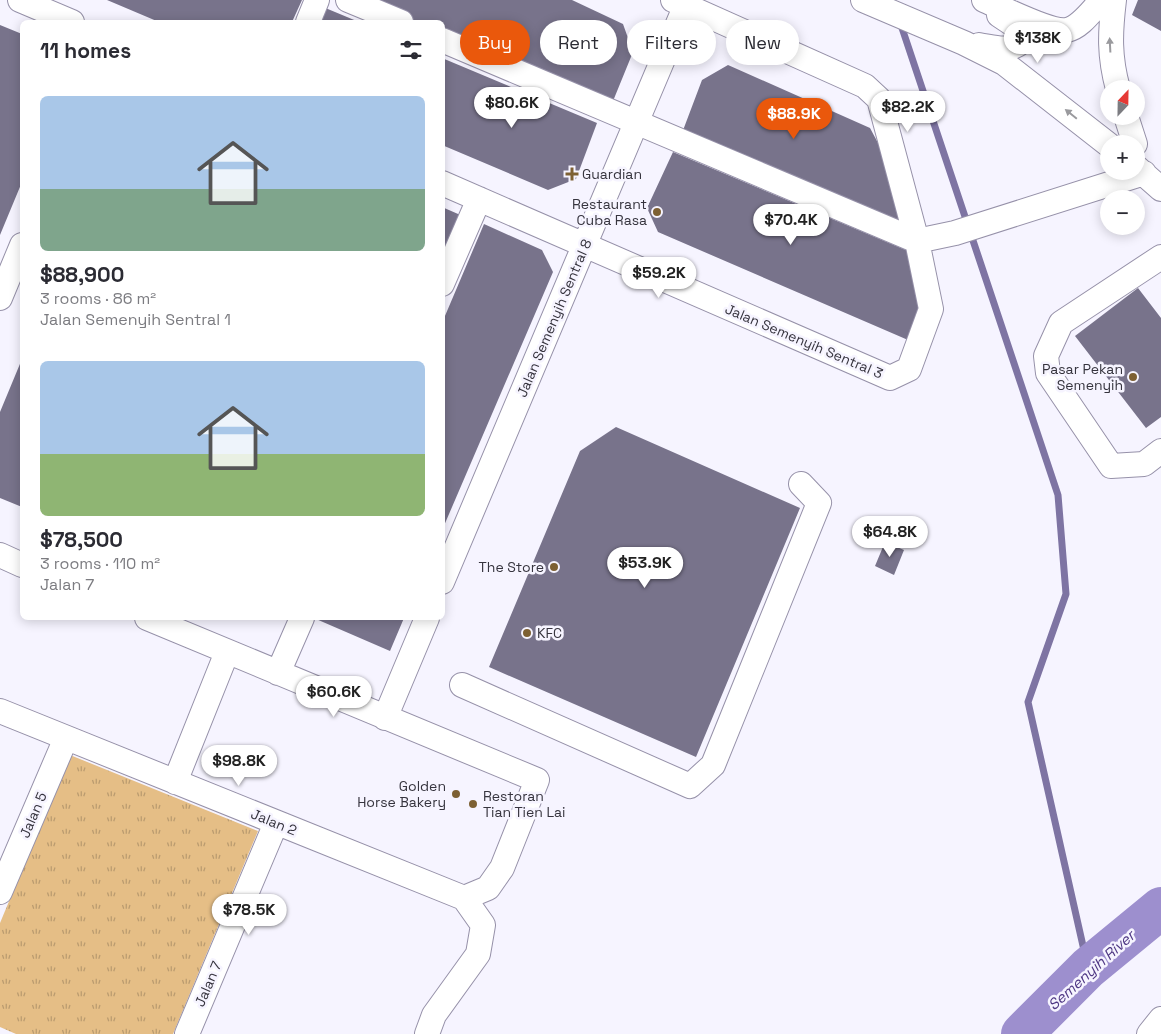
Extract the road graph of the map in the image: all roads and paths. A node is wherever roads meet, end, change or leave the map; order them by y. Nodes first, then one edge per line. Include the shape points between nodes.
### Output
1 (20, 0) edge
2 (317, 0) edge
3 (348, 0) edge
4 (971, 0) edge
5 (984, 0) edge
6 (1102, 0) edge
7 (1114, 0) edge
8 (866, 1) edge
9 (682, 2) edge
10 (67, 20) edge
11 (309, 20) edge
12 (397, 20) edge
13 (445, 41) edge
14 (964, 42) junction
15 (1115, 80) edge
16 (637, 122) junction
17 (1100, 138) edge
18 (1145, 175) edge
19 (1111, 180) edge
20 (445, 184) edge
21 (1161, 189) edge
22 (478, 199) junction
23 (917, 241) junction
24 (584, 245) junction
25 (20, 250) edge
26 (1161, 257) edge
27 (445, 277) edge
28 (0, 298) edge
29 (1161, 451) edge
30 (802, 484) dead end
31 (0, 556) edge
32 (20, 564) edge
33 (445, 575) edge
34 (154, 620) edge
35 (301, 620) edge
36 (426, 620) edge
37 (227, 652) junction
38 (278, 673) junction
39 (462, 685) dead end
40 (0, 711) edge
41 (385, 718) junction
42 (66, 738) junction
43 (175, 782) junction
44 (276, 823) junction
45 (0, 892) edge
46 (464, 898) junction
47 (1161, 1019) edge
48 (187, 1034) edge
49 (427, 1034) edge
50 (1149, 1034) edge

1 - 10 street
2 - 11 street
3 - 12 street
4 - 14 street via 1023,31 1024,40 1015,48 1005,49
5 - 6 street via 1054,30 1067,30 1079,24
15 -> 7 street via 1109,40
8 - 14 street
9 - 16 street, Jalan Semenyih Sentral 8
9 - 23 street via 865,86 879,99
13 - 16 street
17 -> 14 street via 1004,63
16 - 23 street
16 - 24 street, Jalan Semenyih Sentral 8
18 - 21 street
19 - 23 street via 993,221
20 - 22 street, Jalan Semenyih Sentral 3
22 - 24 street, Jalan Semenyih Sentral 3
22 - 27 street
23 - 24 street, Jalan Semenyih Sentral 3 via 931,309 909,369 890,378
24 - 33 street, Jalan Semenyih Sentral 8
25 - 28 street
26 - 29 street via 1062,323 1046,356 1048,373 1111,466 1144,464
30 - 39 street via 819,503 713,765 690,786
31 - 32 street
34 - 37 street
35 - 38 street
36 - 41 street
37 - 38 street
37 - 43 street
38 - 41 street
40 - 42 street, Jalan 2
41 - 46 street via 537,780 502,868 488,888
42 - 43 street, Jalan 2
42 - 45 street, Jalan 5
43 - 44 street, Jalan 2
44 - 46 street, Jalan 2
44 - 48 street, Jalan 7
46 - 49 street via 483,925 478,954 434,1015
47 - 50 street

